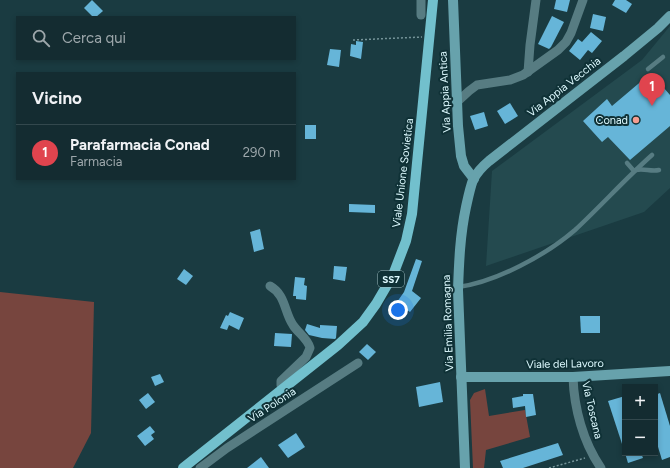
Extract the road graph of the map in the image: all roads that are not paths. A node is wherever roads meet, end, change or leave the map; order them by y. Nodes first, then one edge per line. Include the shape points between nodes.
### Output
1 (421, 0) edge
2 (433, 0) edge
3 (453, 0) edge
4 (536, 0) edge
5 (583, 0) edge
6 (431, 16) junction
7 (670, 16) edge
8 (663, 56) dead end
9 (648, 69) dead end
10 (528, 72) junction
11 (458, 102) junction
12 (652, 155) dead end
13 (627, 163) dead end
14 (659, 170) dead end
15 (634, 171) junction
16 (474, 179) junction
17 (270, 286) dead end
18 (458, 287) junction
19 (358, 363) dead end
20 (670, 371) edge
21 (462, 377) junction
22 (573, 377) junction
23 (283, 389) junction
24 (184, 468) edge
25 (200, 468) edge
26 (465, 468) edge
27 (601, 468) edge

1 - 6 street via 420,15
2 - 6 main road, Viale Unione Sovietica / SS7
3 - 11 main road, Via Appia Antica
4 - 10 street
5 - 10 street via 566,42
6 - 23 main road, Viale Unione Sovietica / SS7 via 412,214 397,266 376,304 355,330
7 - 16 main road, Via Appia Vecchia via 624,56 489,161
8 - 9 lane
10 - 11 street via 510,80 477,85
11 - 16 main road, Via Appia Antica via 462,159
12 - 15 lane
13 - 15 lane
14 - 15 lane
15 - 18 lane via 574,230 556,244 495,277
16 - 18 main road, Via Emilia Romagna via 462,232
17 - 23 street via 281,295 291,322 310,348 306,358 283,378 280,383
18 - 21 main road, Via Emilia Romagna
19 - 25 street, Via Polonia
20 - 22 main road, Viale del Lavoro
21 - 22 main road, Viale del Lavoro
21 - 26 main road, Via Emilia Romagna
22 - 27 street, Via Toscana via 587,445
23 - 24 main road, Viale Unione Sovietica / SS7

